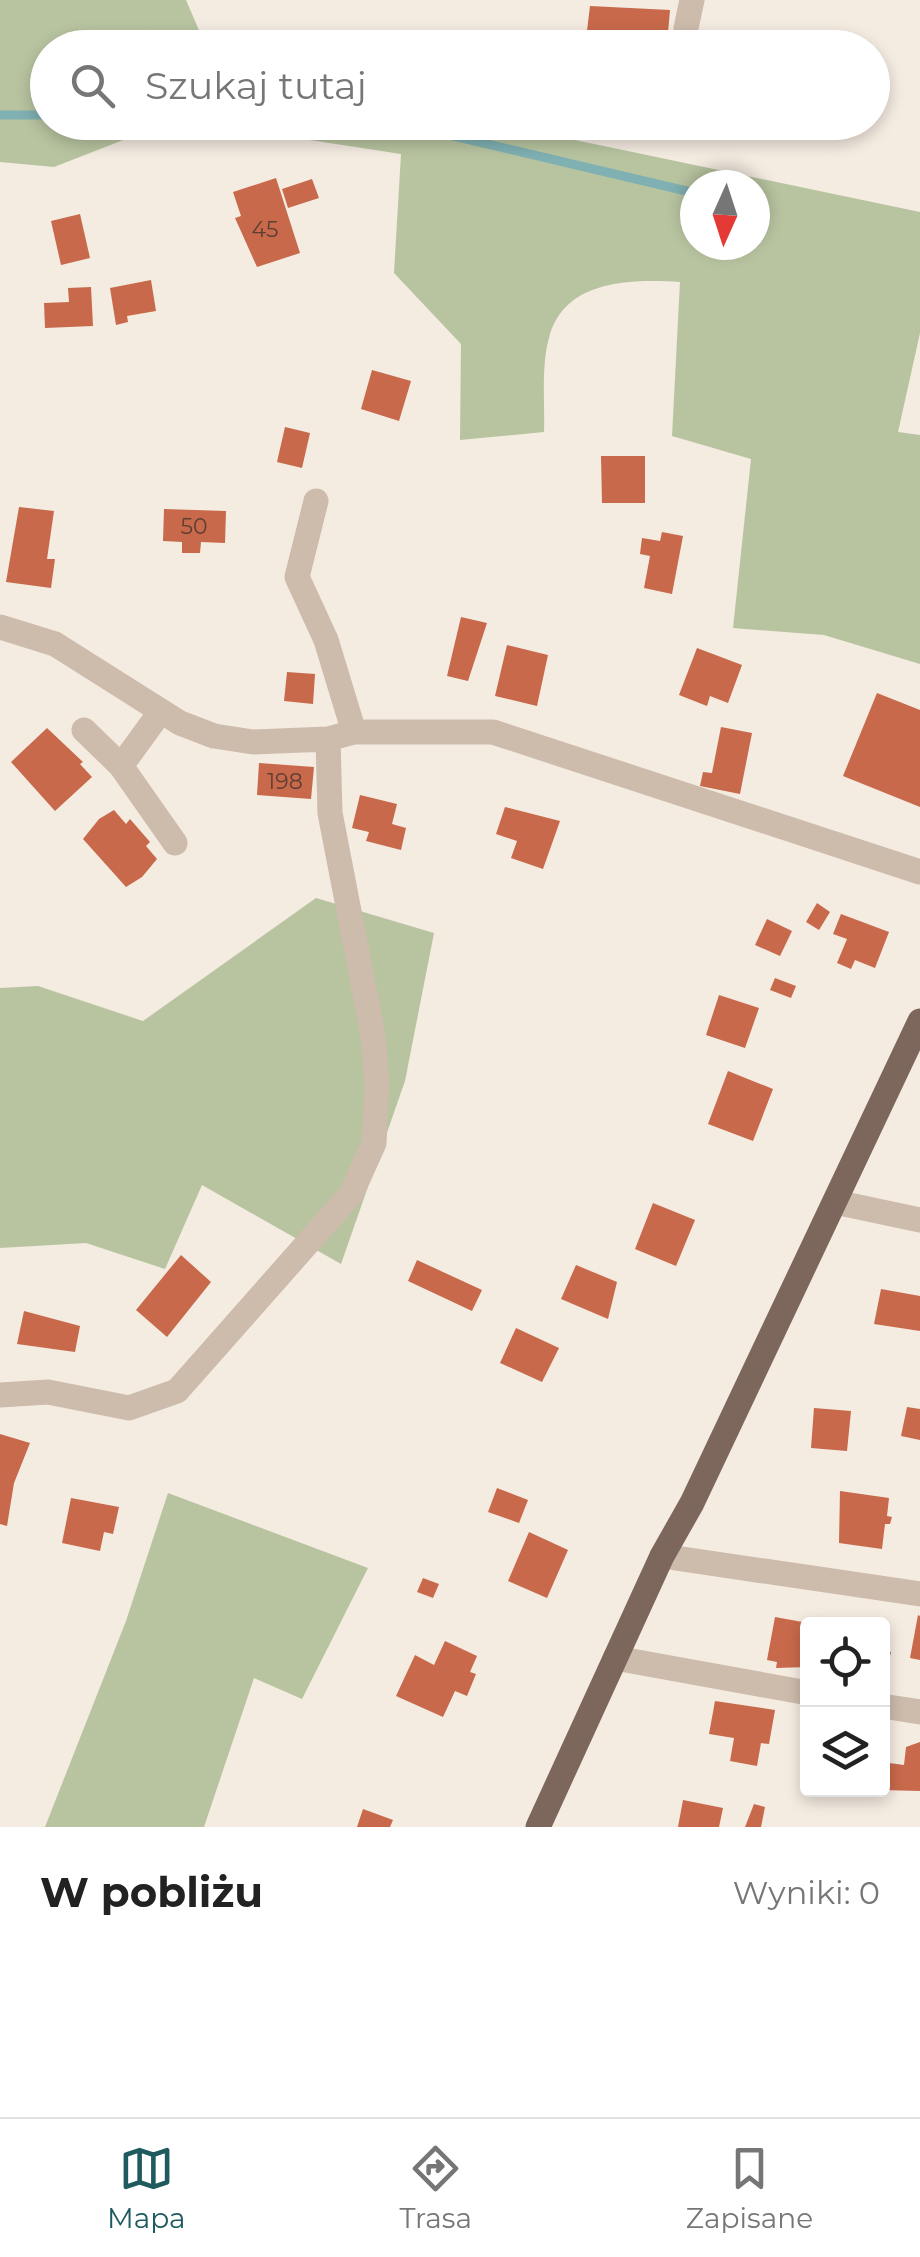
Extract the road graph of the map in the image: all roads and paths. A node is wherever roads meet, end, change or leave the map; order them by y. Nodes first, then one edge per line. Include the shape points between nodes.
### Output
1 (692, 0) edge
2 (686, 28) dead end
3 (316, 500) dead end
4 (0, 627) edge
5 (161, 710) junction
6 (84, 730) dead end
7 (354, 732) junction
8 (328, 739) junction
9 (121, 766) junction
10 (175, 843) dead end
11 (920, 872) edge
12 (920, 1021) edge
13 (835, 1202) junction
14 (920, 1220) edge
15 (0, 1395) edge
16 (662, 1556) junction
17 (920, 1594) edge
18 (615, 1658) junction
19 (800, 1691) edge
20 (888, 1707) edge
21 (920, 1712) edge
22 (538, 1827) edge

1 - 2 street
3 - 7 street via 297,577 326,640
4 - 5 street via 55,644
5 - 8 street via 214,736
5 - 9 street
6 - 9 street
7 - 8 street
7 - 11 street via 493,732
8 - 15 street via 332,830 378,1085 374,1142 351,1194 177,1391 129,1408 48,1392
9 - 10 street
12 - 13 main road
13 - 14 street
13 - 16 main road
16 - 17 street
16 - 18 main road
18 - 19 street
18 - 22 main road
20 - 21 street

